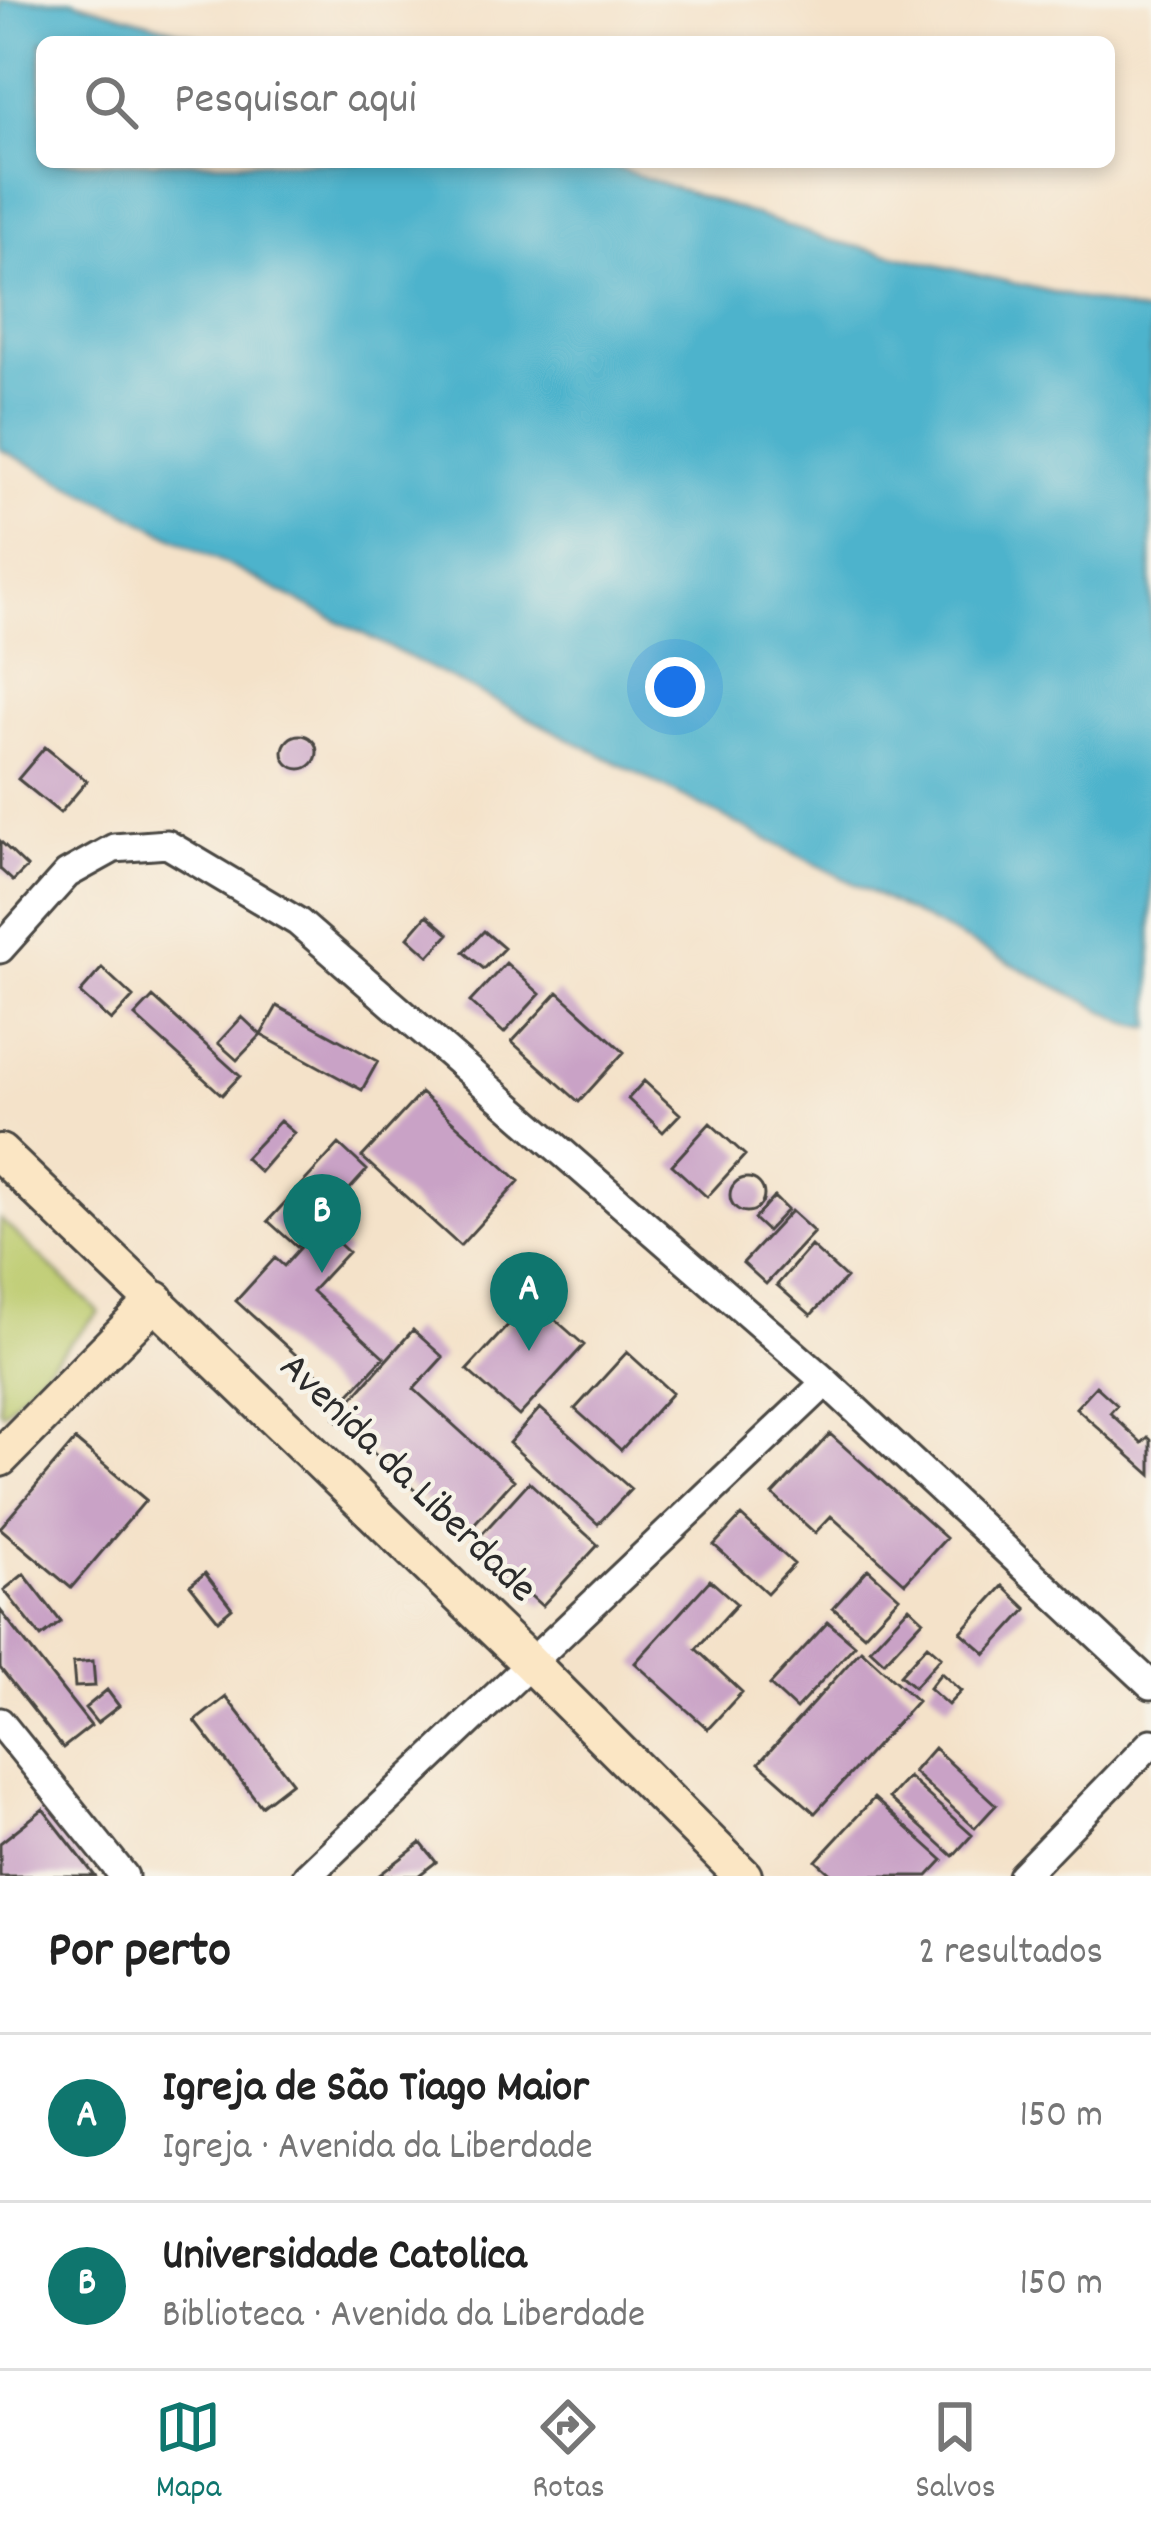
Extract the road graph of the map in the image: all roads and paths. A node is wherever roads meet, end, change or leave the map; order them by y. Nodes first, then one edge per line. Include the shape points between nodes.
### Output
1 (0, 949) edge
2 (0, 1153) edge
3 (156, 1300) junction
4 (826, 1382) junction
5 (0, 1458) edge
6 (530, 1663) junction
7 (1151, 1685) edge
8 (0, 1722) edge
9 (1151, 1743) edge
10 (124, 1876) edge
11 (307, 1876) edge
12 (743, 1876) edge
13 (1022, 1876) edge

1 - 4 street via 67,874 114,848 166,844 298,922
2 - 3 street, Avenida da Liberdade
3 - 5 street
3 - 6 street, Avenida da Liberdade
4 - 6 street
4 - 7 street
6 - 11 street
6 - 12 street, Avenida da Liberdade
8 - 10 street
9 - 13 street

